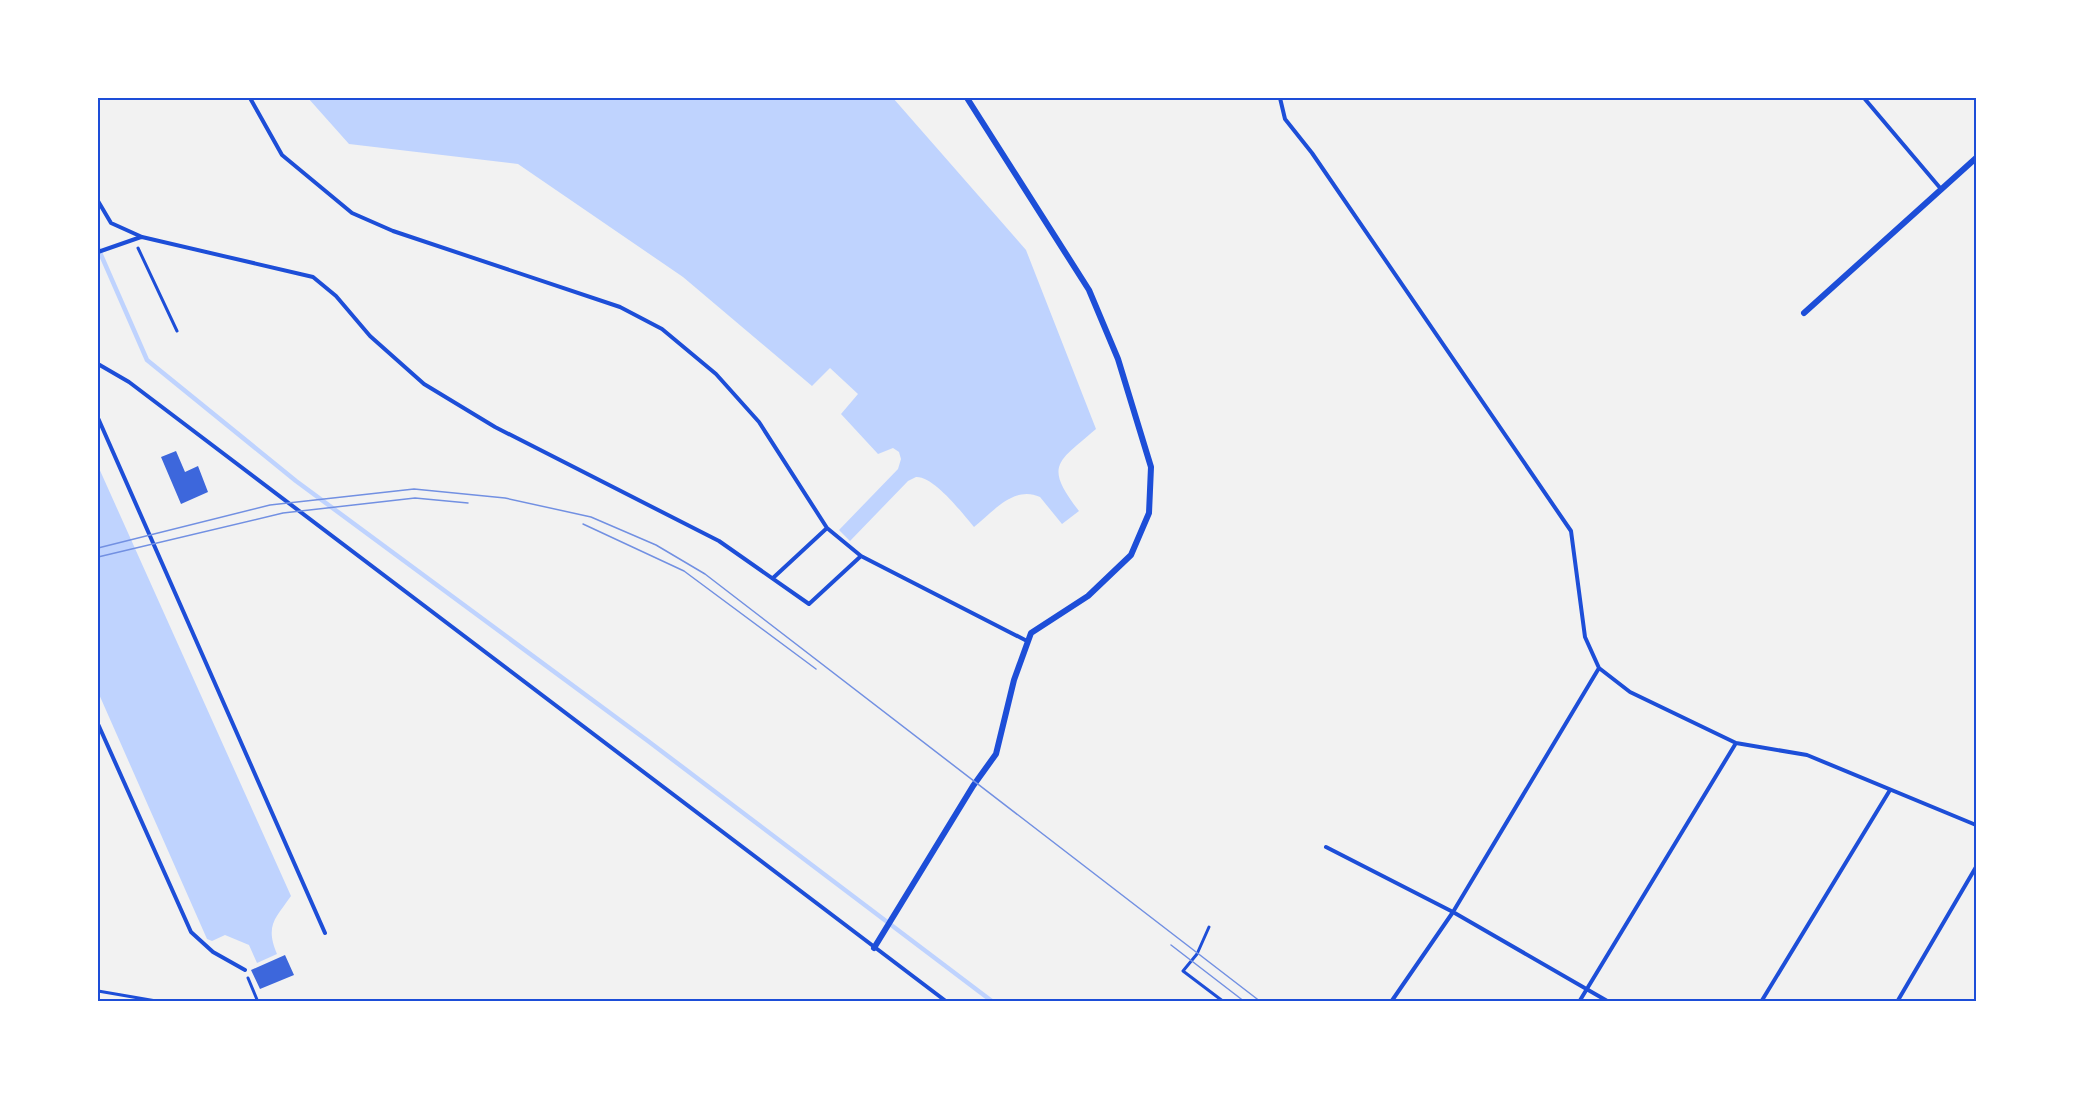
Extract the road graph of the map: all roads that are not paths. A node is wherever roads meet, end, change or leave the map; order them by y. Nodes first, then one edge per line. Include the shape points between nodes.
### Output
1 (250, 98) edge
2 (967, 98) edge
3 (1280, 98) edge
4 (1864, 98) edge
5 (1977, 158) edge
6 (1941, 190) junction
7 (98, 201) edge
8 (142, 237) junction
9 (98, 252) edge
10 (1804, 313) dead end
11 (98, 364) edge
12 (98, 418) edge
13 (827, 528) junction
14 (861, 556) junction
15 (773, 578) junction
16 (1027, 641) junction
17 (1599, 668) junction
18 (98, 724) edge
19 (1736, 743) junction
20 (1890, 790) junction
21 (1977, 825) edge
22 (1326, 847) dead end
23 (1977, 867) edge
24 (1453, 912) junction
25 (326, 933) dead end
26 (874, 948) junction
27 (245, 970) road end
28 (1587, 989) junction
29 (947, 1002) edge
30 (1391, 1002) edge
31 (1579, 1002) edge
32 (1609, 1002) edge
33 (1761, 1002) edge
34 (1897, 1002) edge

1 - 13 lane via 282,155 352,213 393,231 620,307 662,329 716,374 759,422
2 - 16 street via 1089,290 1118,359 1151,467 1149,513 1131,555 1088,596 1032,633
3 - 17 lane via 1285,119 1571,531 1585,637
4 - 6 lane
5 - 6 street
6 - 10 street
7 - 8 lane via 111,223
8 - 9 lane
8 - 15 lane via 313,277 423,384 495,427 719,541
11 - 26 lane via 129,382
12 - 25 lane
13 - 14 lane
13 - 15 lane
14 - 15 lane via 809,604
14 - 16 lane
16 - 26 street via 996,754
17 - 19 lane via 1630,692
17 - 24 lane
18 - 27 lane via 191,932
19 - 20 lane via 1807,755
19 - 28 lane
20 - 21 lane
20 - 33 lane
22 - 24 lane
23 - 34 lane
24 - 28 lane
24 - 30 lane
26 - 29 lane
28 - 31 lane
28 - 32 lane

